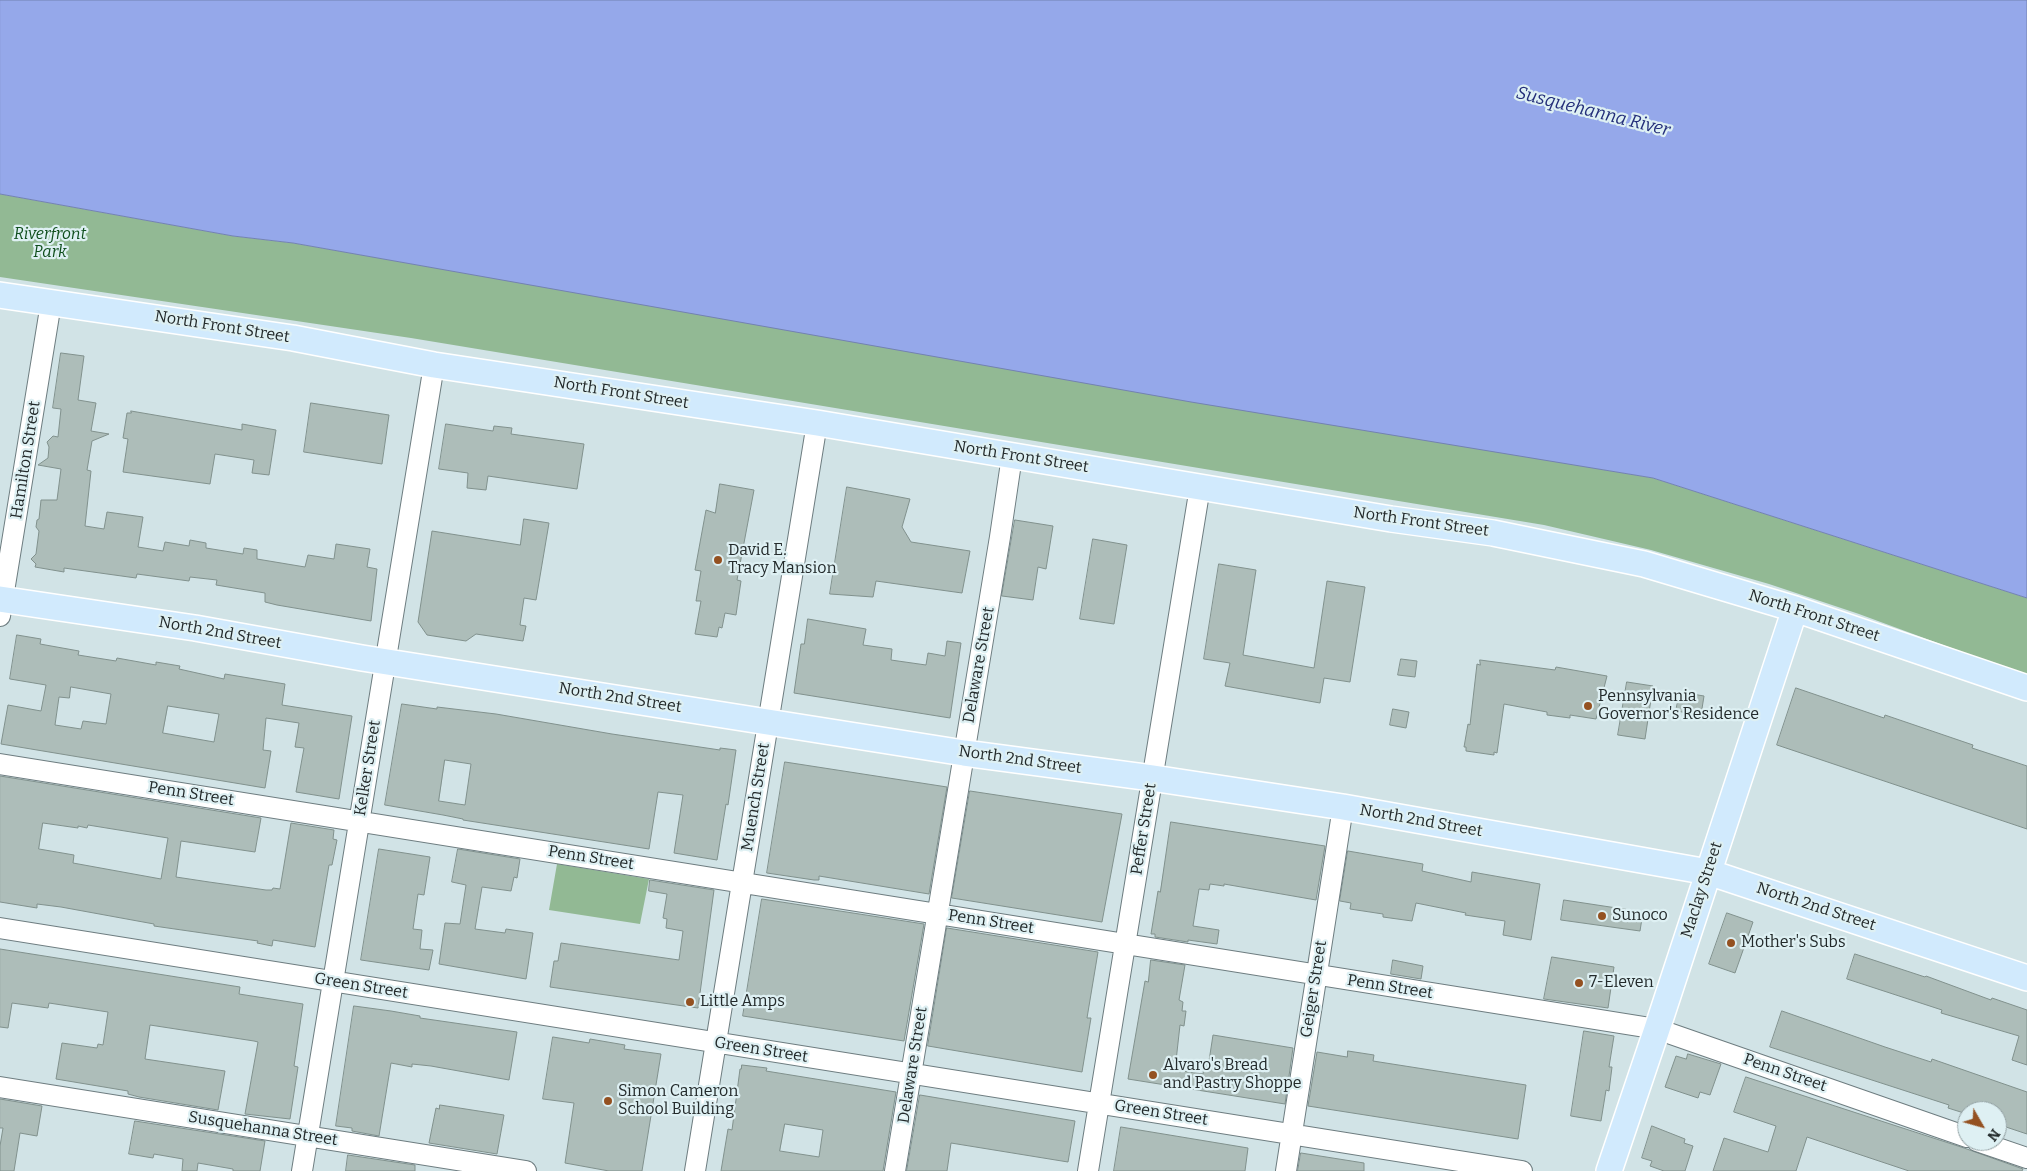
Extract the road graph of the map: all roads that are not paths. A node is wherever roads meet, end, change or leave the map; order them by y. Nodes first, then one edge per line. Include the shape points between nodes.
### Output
1 (0, 295) edge
2 (51, 303) junction
3 (434, 365) junction
4 (817, 424) junction
5 (1012, 456) junction
6 (1200, 487) junction
7 (1, 605) edge
8 (1795, 608) junction
9 (385, 661) junction
10 (2027, 688) edge
11 (768, 721) junction
12 (964, 752) junction
13 (0, 764) edge
14 (1152, 778) junction
15 (1343, 807) junction
16 (359, 821) junction
17 (1708, 872) junction
18 (742, 882) junction
19 (937, 914) junction
20 (0, 928) edge
21 (1126, 944) junction
22 (1316, 975) junction
23 (2027, 978) edge
24 (333, 981) junction
25 (1657, 1029) junction
26 (716, 1042) junction
27 (911, 1074) junction
28 (0, 1087) edge
29 (1099, 1104) junction
30 (1293, 1133) junction
31 (1957, 1134) edge
32 (308, 1136) junction
33 (2007, 1151) edge
34 (2027, 1158) edge
35 (302, 1171) edge
36 (526, 1171) edge
37 (695, 1171) edge
38 (895, 1171) edge
39 (1088, 1171) edge
40 (1286, 1171) edge
41 (1522, 1171) edge
42 (1609, 1171) edge

1 - 2 main road, North Front Street
2 - 3 main road, North Front Street via 274,334
2 - 7 street, Hamilton Street
3 - 4 main road, North Front Street
3 - 9 street, Kelker Street
4 - 5 main road, North Front Street
4 - 11 street, Muench Street
5 - 6 main road, North Front Street
5 - 12 street, Delaware Street
6 - 8 main road, North Front Street via 1494,533 1644,564
6 - 14 street, Peffer Street
7 - 9 main road, North 2nd Street via 195,628
8 - 10 main road, North Front Street
8 - 17 main road, Maclay Street
9 - 11 main road, North 2nd Street
9 - 16 street, Kelker Street
11 - 12 main road, North 2nd Street
11 - 18 street, Muench Street
12 - 14 main road, North 2nd Street
12 - 19 street, Delaware Street
13 - 16 street, Penn Street
14 - 15 main road, North 2nd Street
14 - 21 street, Peffer Street
15 - 17 main road, North 2nd Street
15 - 22 street, Geiger Street
16 - 18 street, Penn Street
16 - 24 street, Kelker Street
17 - 23 main road, North 2nd Street
17 - 25 main road, Maclay Street
18 - 19 street, Penn Street
18 - 26 street, Muench Street
19 - 21 street, Penn Street
19 - 27 street, Delaware Street
20 - 24 street, Green Street
21 - 22 street, Penn Street
21 - 29 street, Peffer Street
22 - 25 street, Penn Street
22 - 30 street, Geiger Street
24 - 26 street, Green Street
24 - 32 street, Kelker Street
25 - 31 street, Penn Street
25 - 42 main road, Maclay Street
26 - 27 street, Green Street
26 - 37 street, Muench Street
27 - 29 street, Green Street
27 - 38 street, Delaware Street
28 - 32 street, Susquehanna Street
29 - 30 street, Green Street
29 - 39 street, Peffer Street
30 - 40 street, Geiger Street
30 - 41 street, Green Street
32 - 35 street, Kelker Street
32 - 36 street, Susquehanna Street
33 - 34 street

